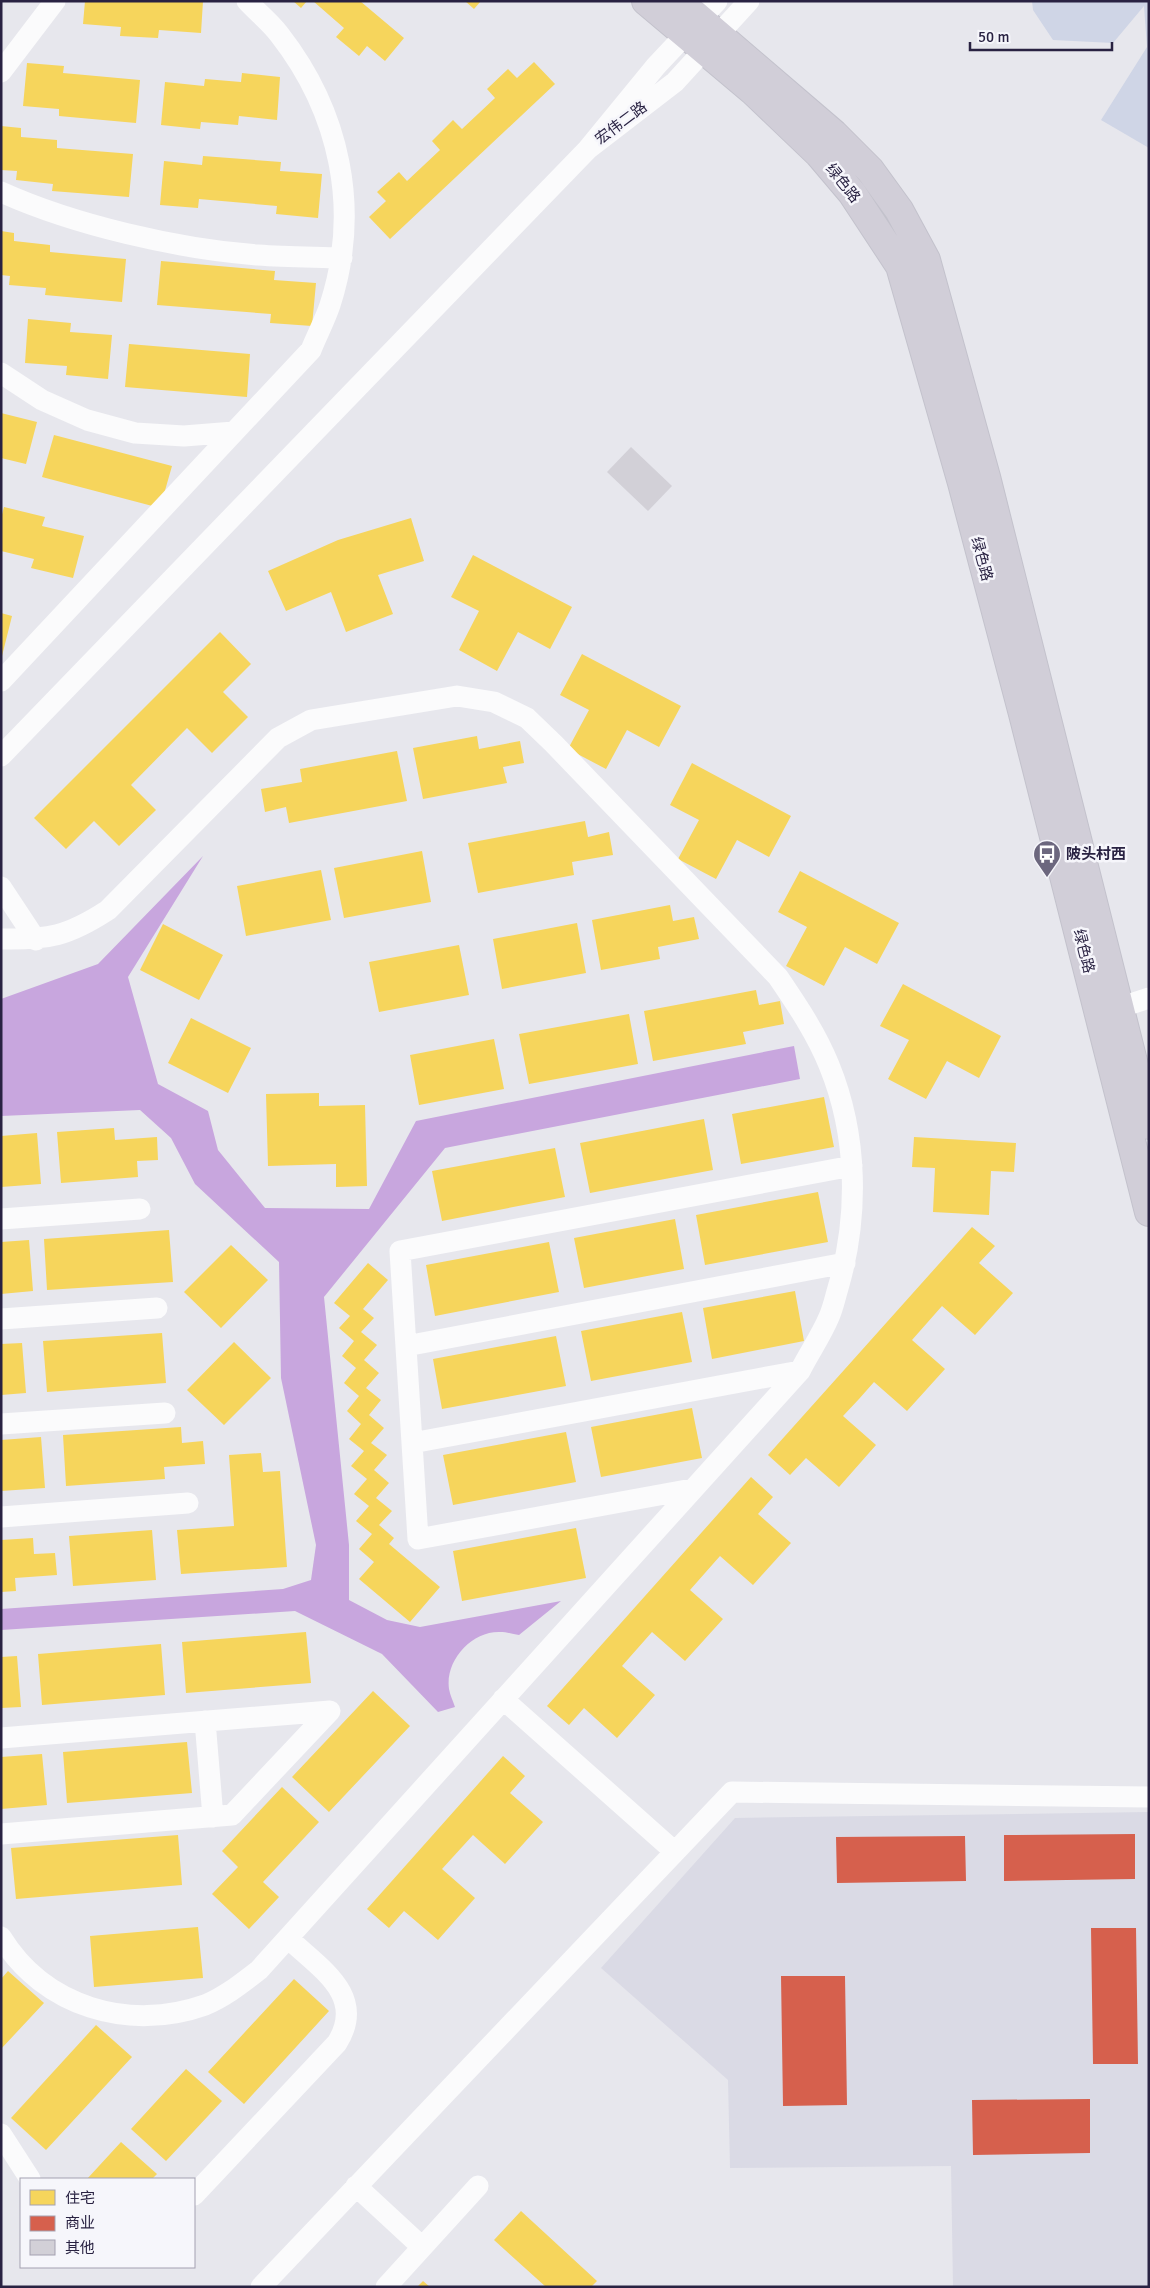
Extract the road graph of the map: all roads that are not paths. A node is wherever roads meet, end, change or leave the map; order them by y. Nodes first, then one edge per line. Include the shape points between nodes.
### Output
1 (55, 1) edge
2 (247, 1) edge
3 (646, 1) edge
4 (679, 1) edge
5 (749, 1) edge
6 (705, 28) edge
7 (1, 72) edge
8 (1, 192) edge
9 (342, 258) junction
10 (1, 373) edge
11 (234, 432) junction
12 (1, 681) edge
13 (1, 756) edge
14 (1, 887) edge
15 (1, 939) edge
16 (36, 940) junction
17 (1149, 998) edge
18 (1110, 1011) junction
19 (1149, 1125) edge
20 (852, 1166) junction
21 (140, 1209) dead end
22 (1149, 1212) edge
23 (1, 1219) edge
24 (845, 1263) junction
25 (158, 1308) dead end
26 (1, 1319) edge
27 (406, 1346) junction
28 (800, 1371) junction
29 (165, 1413) dead end
30 (1, 1424) edge
31 (412, 1443) junction
32 (692, 1490) junction
33 (188, 1503) dead end
34 (1, 1517) edge
35 (503, 1699) junction
36 (205, 1722) junction
37 (1, 1738) edge
38 (1149, 1797) edge
39 (213, 1817) junction
40 (1, 1834) edge
41 (674, 1852) junction
42 (1, 1937) edge
43 (288, 1938) junction
44 (1, 2134) edge
45 (29, 2178) edge
46 (356, 2186) junction
47 (478, 2186) dead end
48 (195, 2194) edge
49 (422, 2247) junction
50 (261, 2287) edge
51 (386, 2287) edge

1 - 7 street
2 - 9 street via 278,32 306,72 327,115 340,162 345,210
3 - 6 main road, 绿色路
4 - 6 main road, 绿色路
5 - 6 street, 宏伟二路
6 - 13 street, 宏伟二路 via 656,66 588,149
6 - 18 main road, 绿色路 via 834,134 870,170 899,210 926,260 986,476
8 - 9 street via 90,224 173,243 257,255
9 - 11 street via 330,305 311,350
10 - 11 street via 42,400 78,416 135,433 184,436
11 - 12 street
14 - 16 street
15 - 16 street
16 - 20 street via 62,934 108,910 278,738 311,720 457,696 494,702 527,718 554,744 778,977 807,1020 830,1066 845,1115
17 - 18 street
18 - 19 main road, 绿色路
18 - 22 main road, 绿色路
20 - 24 street via 852,1217
20 - 27 street via 400,1251
21 - 23 street
24 - 27 street
24 - 28 street via 829,1317
25 - 26 street
27 - 31 street
28 - 31 street
28 - 32 street
29 - 30 street
31 - 32 street via 418,1539
32 - 35 street
33 - 34 street
35 - 41 street
35 - 43 street
36 - 37 street
36 - 39 street
36 - 39 street via 330,1711 232,1815
38 - 41 street via 732,1792
39 - 40 street
41 - 46 street
42 - 43 street via 29,1972 54,1992 83,2006 113,2014 145,2017 176,2014 234,1990 259,1970
43 - 48 street via 337,1986 345,1999 348,2014 345,2029 337,2042
44 - 45 street
46 - 49 street
46 - 50 street
47 - 49 street
49 - 51 street

